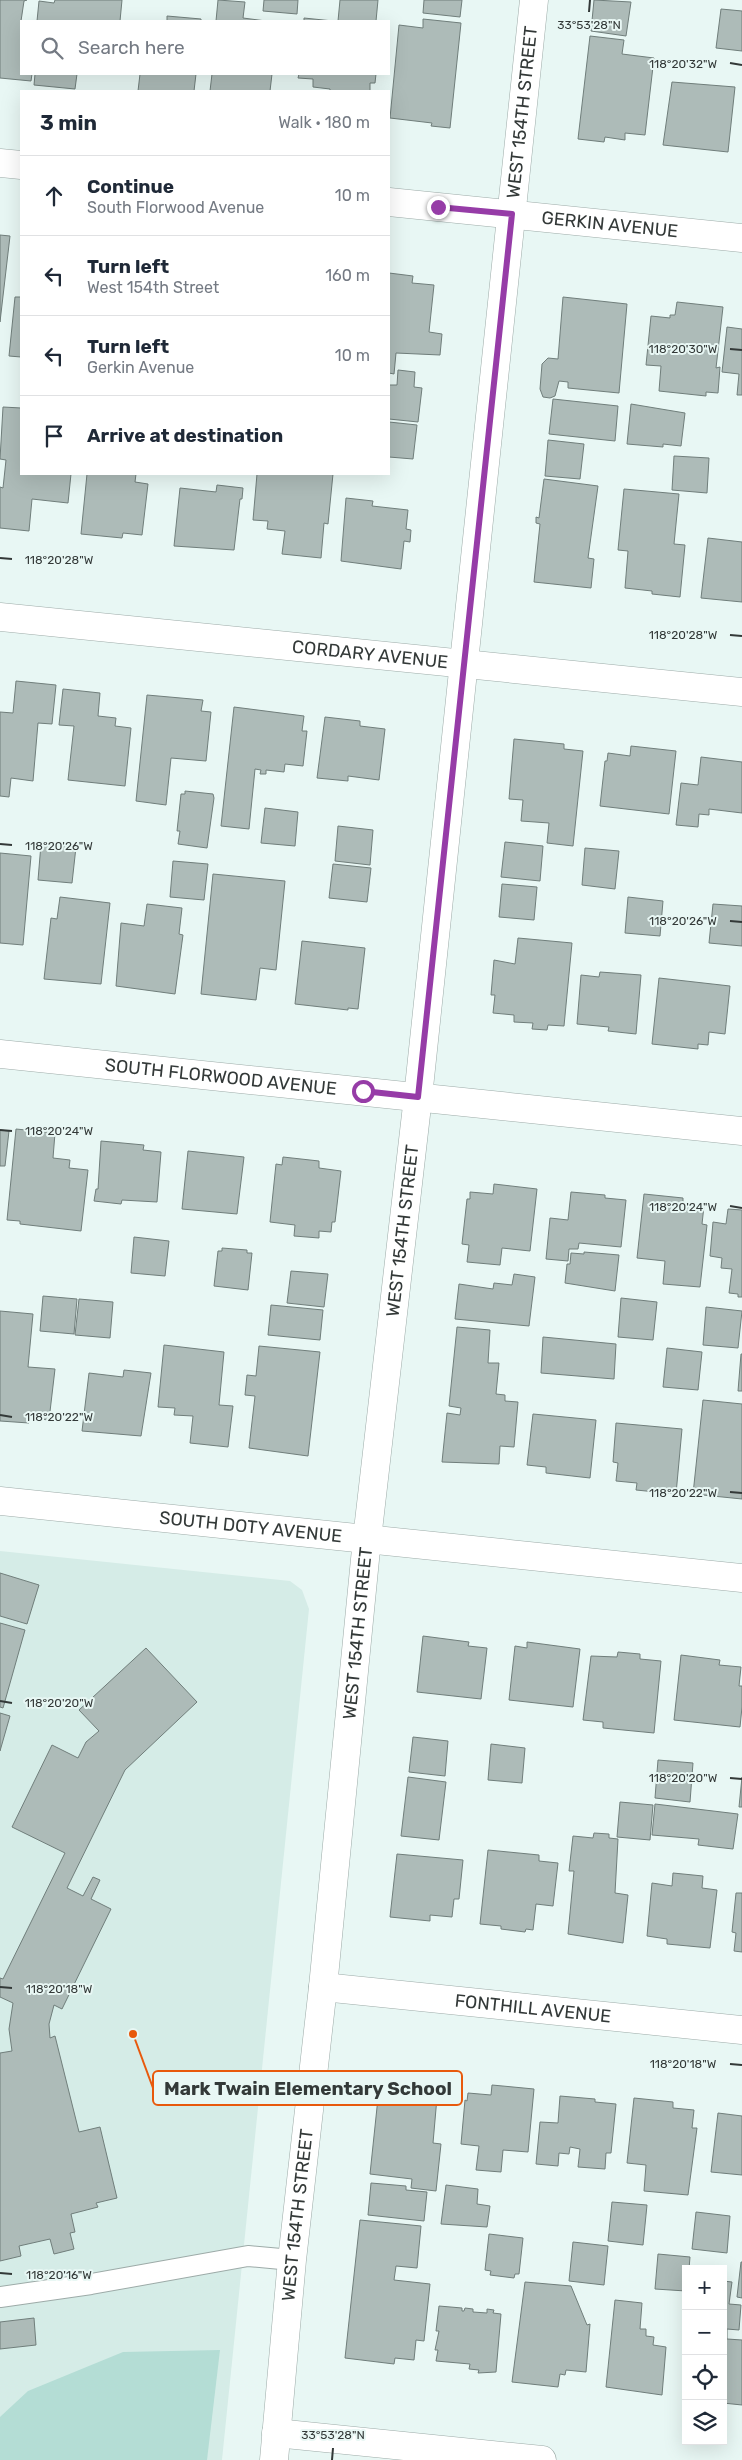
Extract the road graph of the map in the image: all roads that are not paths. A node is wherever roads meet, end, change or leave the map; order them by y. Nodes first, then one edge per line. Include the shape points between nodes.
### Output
1 (534, 0) edge
2 (0, 163) edge
3 (20, 165) edge
4 (390, 202) edge
5 (512, 214) junction
6 (742, 238) edge
7 (0, 617) edge
8 (464, 666) junction
9 (742, 692) edge
10 (0, 1054) edge
11 (418, 1097) junction
12 (742, 1131) edge
13 (0, 1501) edge
14 (367, 1539) junction
15 (742, 1578) edge
16 (323, 1987) junction
17 (742, 2030) edge
18 (292, 2260) junction
19 (0, 2297) edge
20 (276, 2433) junction
21 (274, 2460) edge
22 (542, 2460) edge

1 - 5 street, WEST 154TH STREET
2 - 3 street
4 - 5 street, GERKIN AVENUE
5 - 6 street, GERKIN AVENUE
5 - 8 street, WEST 154TH STREET
7 - 8 street, CORDARY AVENUE
8 - 9 street, CORDARY AVENUE
8 - 11 street, WEST 154TH STREET
10 - 11 street, SOUTH FLORWOOD AVENUE
11 - 12 street, SOUTH FLORWOOD AVENUE
11 - 14 street, WEST 154TH STREET
13 - 14 street, SOUTH DOTY AVENUE
14 - 15 street, SOUTH DOTY AVENUE
14 - 16 street, WEST 154TH STREET
16 - 17 street, FONTHILL AVENUE
16 - 18 street, WEST 154TH STREET
18 - 19 lane via 248,2256
18 - 20 street, WEST 154TH STREET
20 - 21 street, WEST 154TH STREET
20 - 22 street

